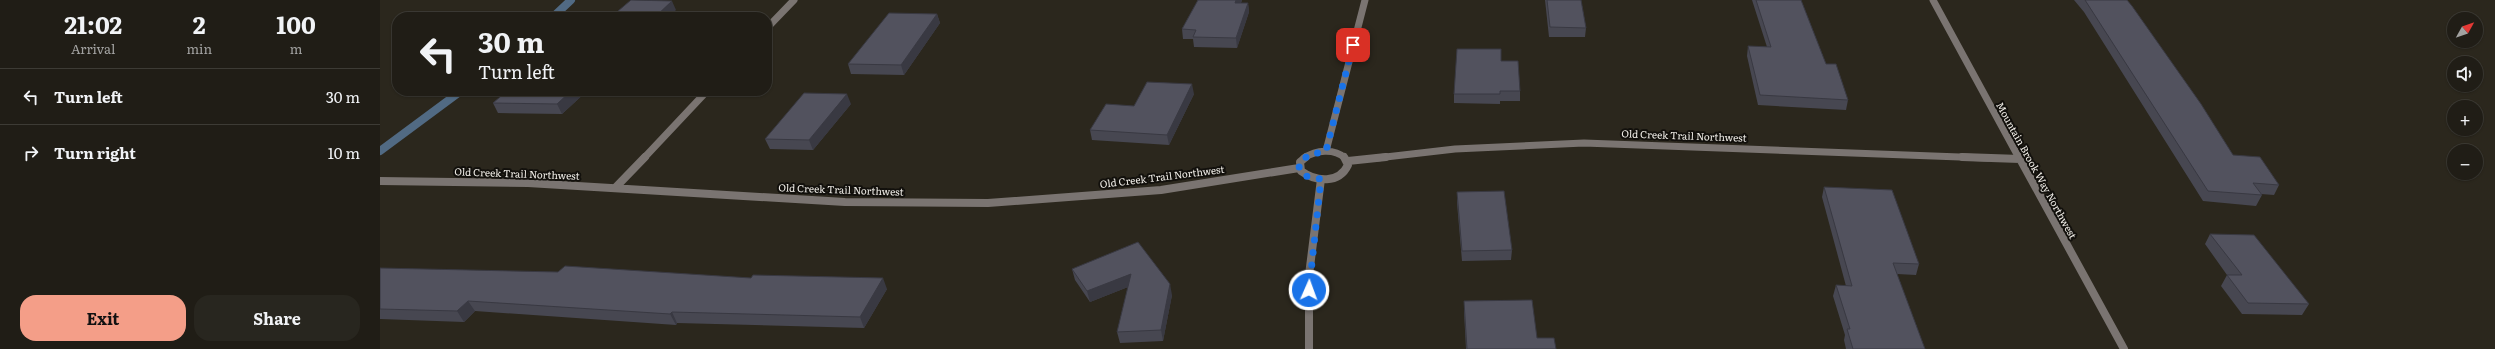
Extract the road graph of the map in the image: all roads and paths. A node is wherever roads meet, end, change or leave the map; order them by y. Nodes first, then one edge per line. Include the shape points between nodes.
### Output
1 (794, 0) edge
2 (1365, 0) edge
3 (1933, 0) edge
4 (772, 23) edge
5 (702, 96) edge
6 (1326, 151) junction
7 (2020, 159) junction
8 (1348, 161) junction
9 (1299, 168) junction
10 (1321, 179) junction
11 (380, 182) edge
12 (616, 187) junction
13 (1308, 349) edge
14 (2124, 349) edge

1 - 4 street
2 - 6 street
3 - 7 street, Mountain Brook Way Northwest
5 - 12 street
6 - 8 street via 1342,154
6 - 9 street via 1303,158
7 - 8 street, Old Creek Trail Northwest via 1584,144 1455,149
7 - 14 street, Mountain Brook Way Northwest
8 - 10 street via 1343,173
9 - 10 street via 1306,176
9 - 12 street, Old Creek Trail Northwest via 1161,190 988,203 845,202
10 - 13 street via 1309,275
11 - 12 street, Old Creek Trail Northwest via 528,183

